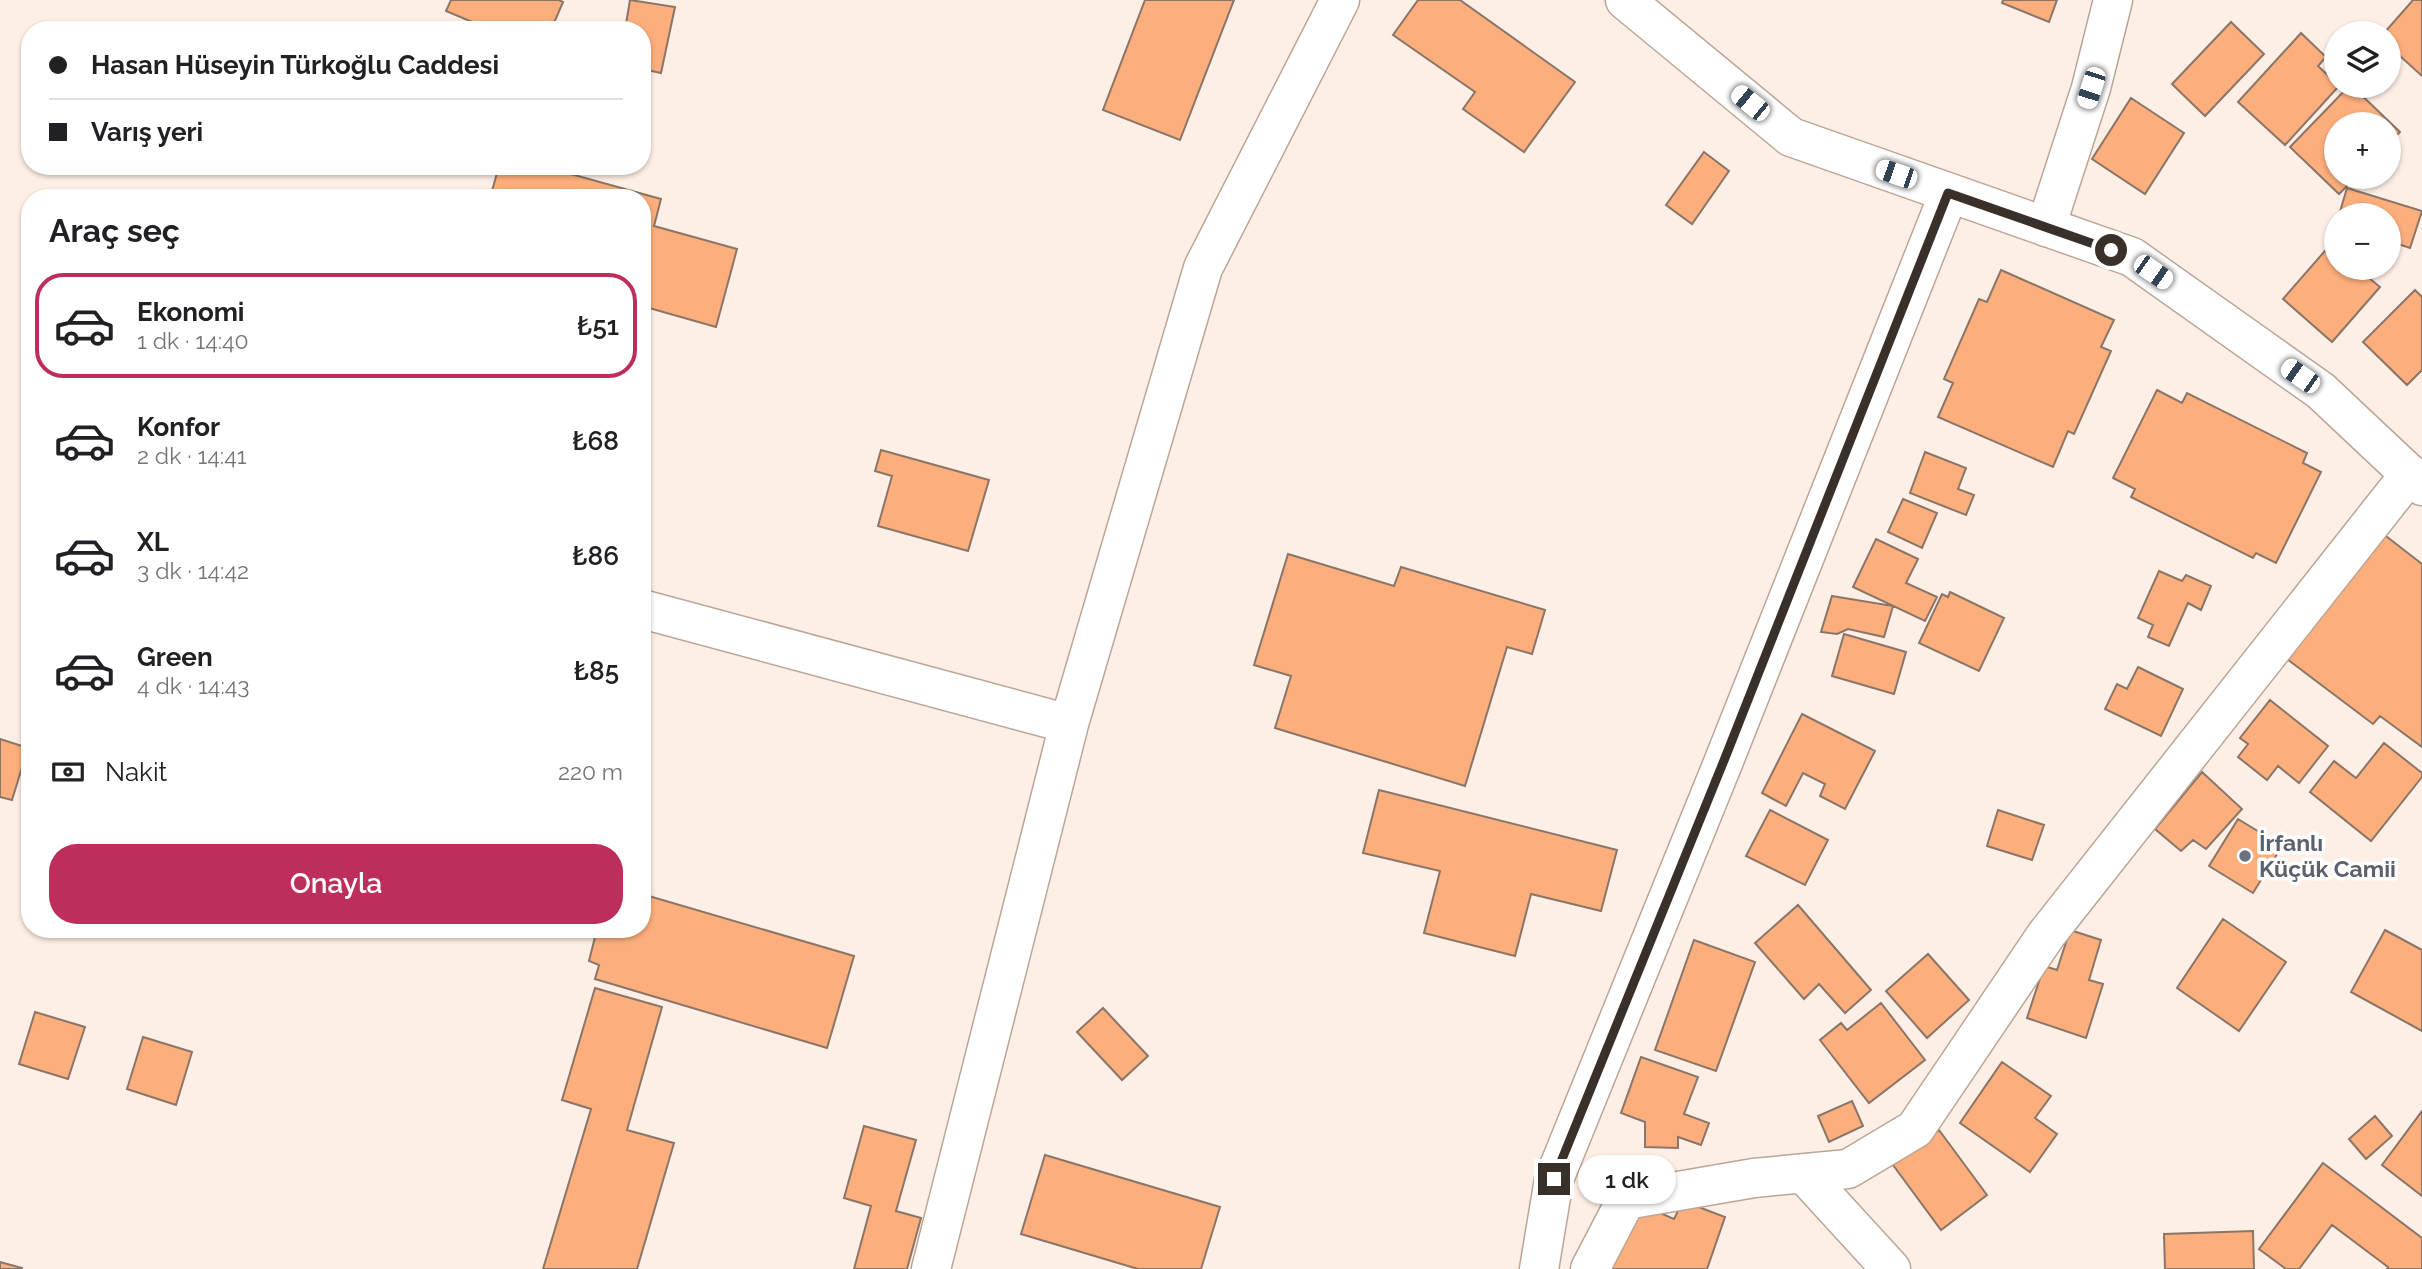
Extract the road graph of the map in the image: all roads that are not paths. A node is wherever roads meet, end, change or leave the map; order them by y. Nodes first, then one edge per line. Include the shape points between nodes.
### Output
1 (1340, 0) edge
2 (1625, 0) edge
3 (2113, 0) edge
4 (1948, 193) junction
5 (2046, 227) junction
6 (2416, 480) edge
7 (651, 611) edge
8 (1069, 724) junction
9 (1804, 1174) junction
10 (931, 1269) edge
11 (1539, 1269) edge
12 (1590, 1269) edge
13 (1891, 1269) edge

1 - 8 street via 1203,268
2 - 4 street via 1791,137
3 - 5 street via 2091,88
4 - 5 street
4 - 11 street via 1554,1179
5 - 6 street via 2132,257 2321,391
6 - 9 street via 2046,935 1915,1129 1848,1169
7 - 8 street
8 - 10 street
9 - 12 street via 1626,1200
9 - 13 street

